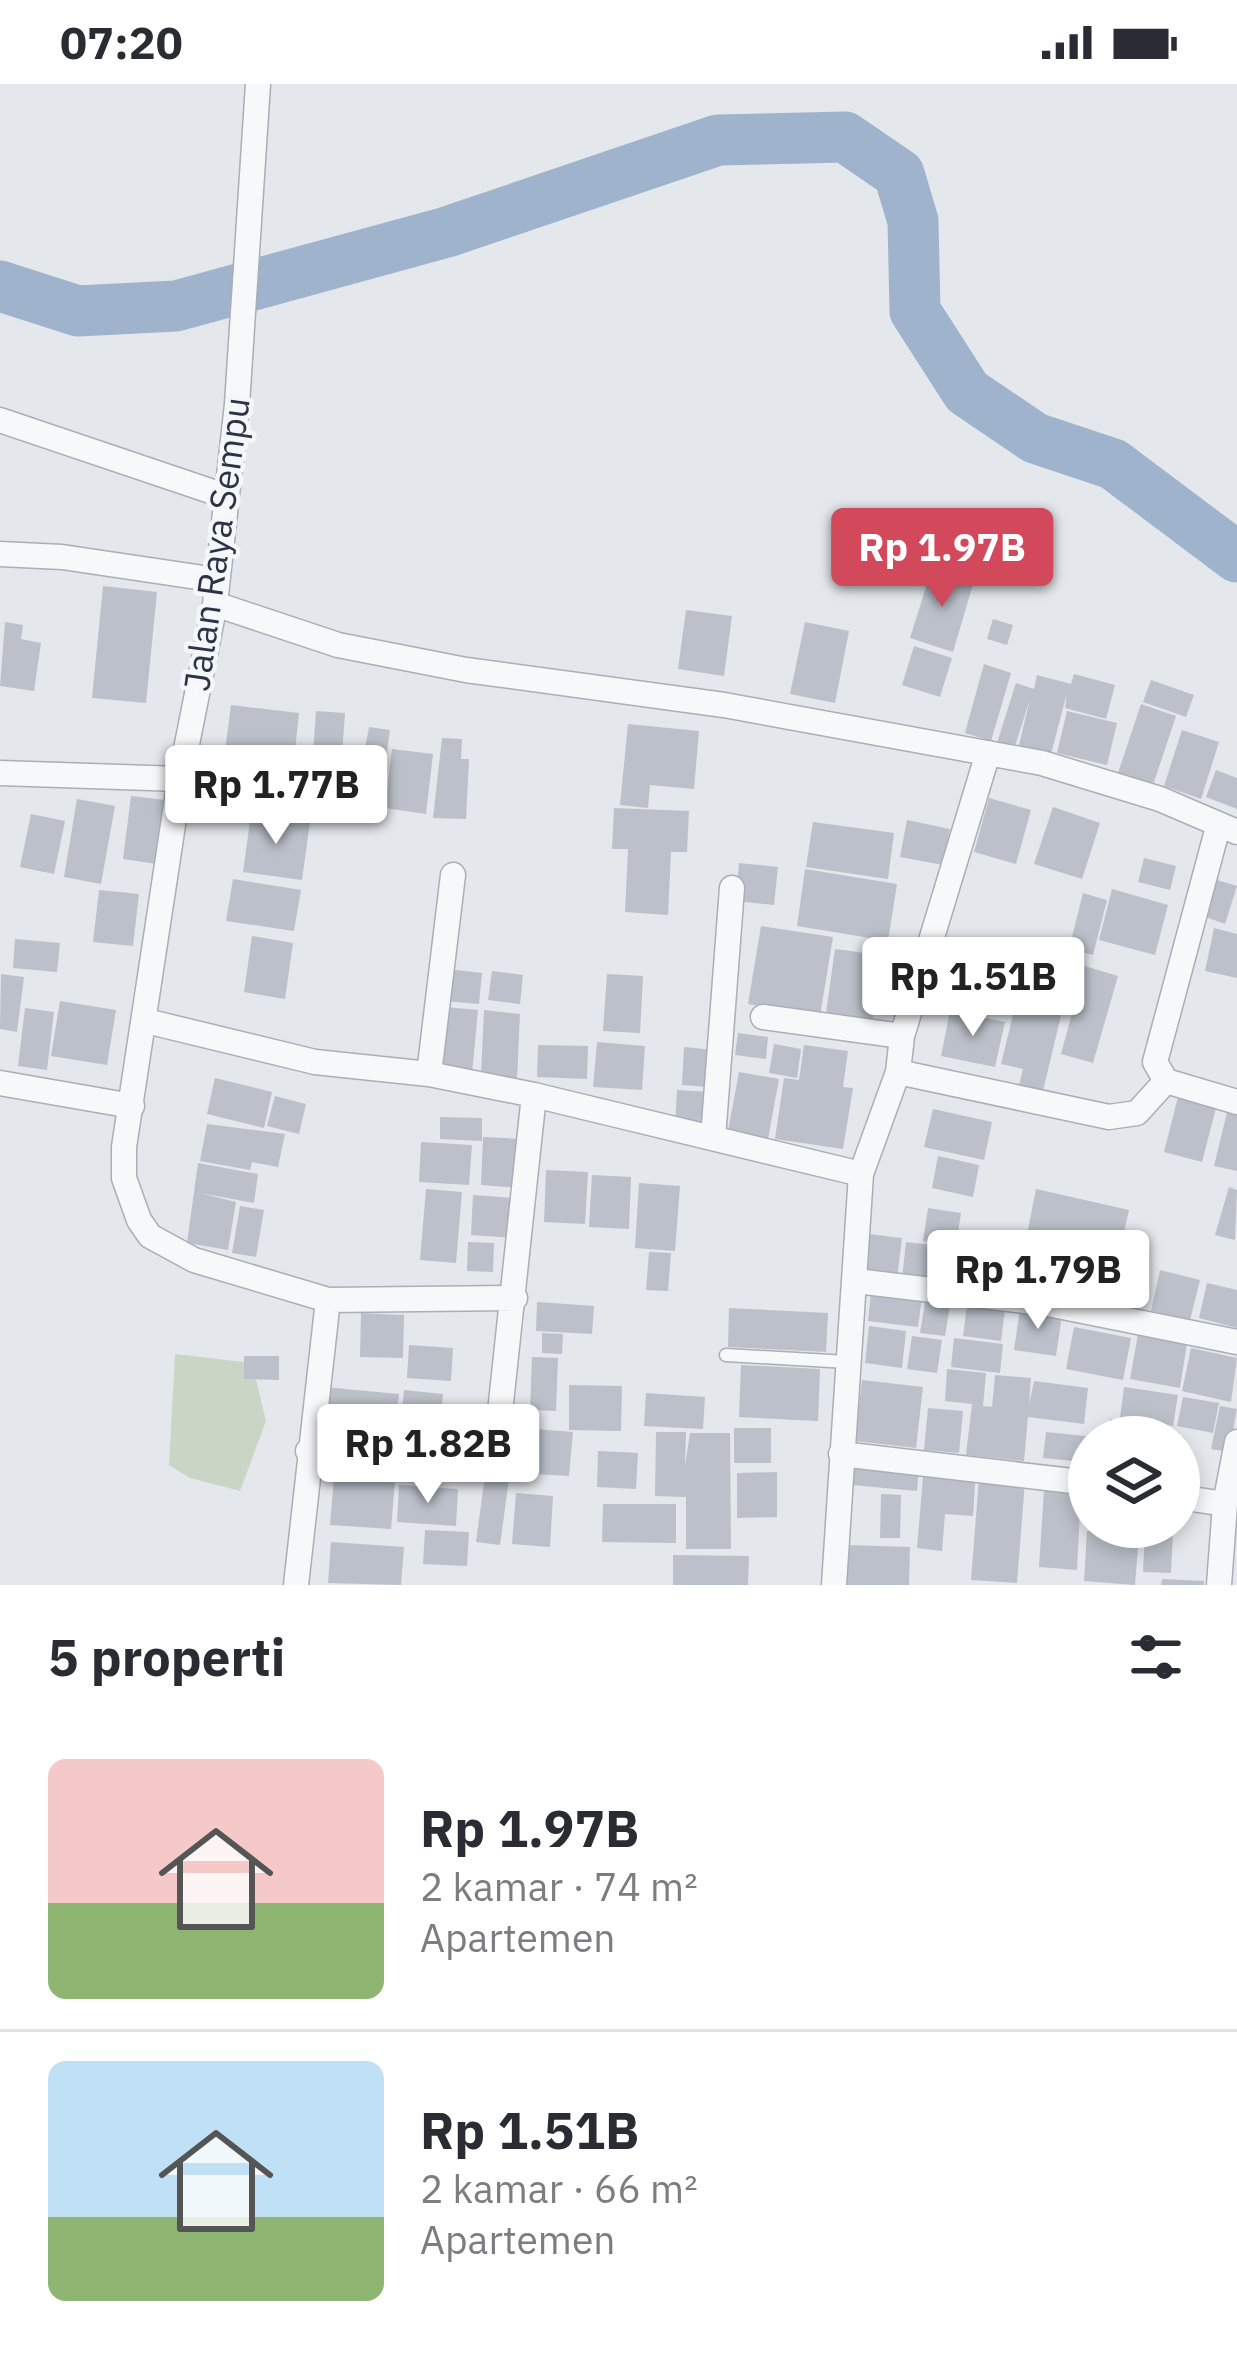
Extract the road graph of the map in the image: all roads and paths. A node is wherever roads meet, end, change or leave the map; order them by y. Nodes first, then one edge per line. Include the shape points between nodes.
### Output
1 (258, 84) edge
2 (0, 420) edge
3 (225, 496) junction
4 (0, 554) edge
5 (216, 592) junction
6 (988, 753) junction
7 (0, 773) edge
8 (180, 779) junction
9 (1227, 829) edge
10 (453, 875) dead end
11 (732, 888) dead end
12 (763, 1017) dead end
13 (146, 1021) junction
14 (902, 1036) junction
15 (898, 1072) junction
16 (429, 1074) junction
17 (1166, 1081) junction
18 (0, 1082) edge
19 (534, 1095) junction
20 (1237, 1102) edge
21 (132, 1106) junction
22 (713, 1138) junction
23 (861, 1174) junction
24 (856, 1281) junction
25 (514, 1298) junction
26 (328, 1300) junction
27 (1237, 1342) edge
28 (726, 1355) dead end
29 (847, 1362) junction
30 (1237, 1442) edge
31 (308, 1451) junction
32 (841, 1454) junction
33 (1068, 1481) edge
34 (1200, 1500) edge
35 (1225, 1504) junction
36 (296, 1585) edge
37 (834, 1585) edge
38 (1220, 1585) edge

1 - 3 street, Jalan Raya Sempu
2 - 3 street
3 - 5 street, Jalan Raya Sempu
4 - 5 street via 62,557
5 - 6 street via 338,645
5 - 8 street, Jalan Raya Sempu
6 - 9 street via 1133,790
6 - 14 street
7 - 8 street
8 - 13 street, Jalan Raya Sempu
9 - 17 street via 1159,1032 1155,1062
10 - 16 street
11 - 22 street
12 - 14 street
13 - 16 street via 315,1062
13 - 21 street, Jalan Raya Sempu
14 - 15 street
15 - 17 street via 1109,1117 1137,1113
15 - 23 street
16 - 19 street
17 - 20 street
18 - 21 street
19 - 22 street
19 - 25 street
21 - 26 street, Jalan Raya Sempu via 124,1178 150,1236 194,1260
22 - 23 street
23 - 24 street
24 - 27 street via 1043,1303
24 - 29 street
25 - 26 street, Jalan Raya Sempu
25 - 31 street via 505,1450
26 - 31 street
28 - 29 lane
29 - 32 street
30 - 35 street
31 - 36 street
32 - 33 street
32 - 37 street
34 - 35 street
35 - 38 street

